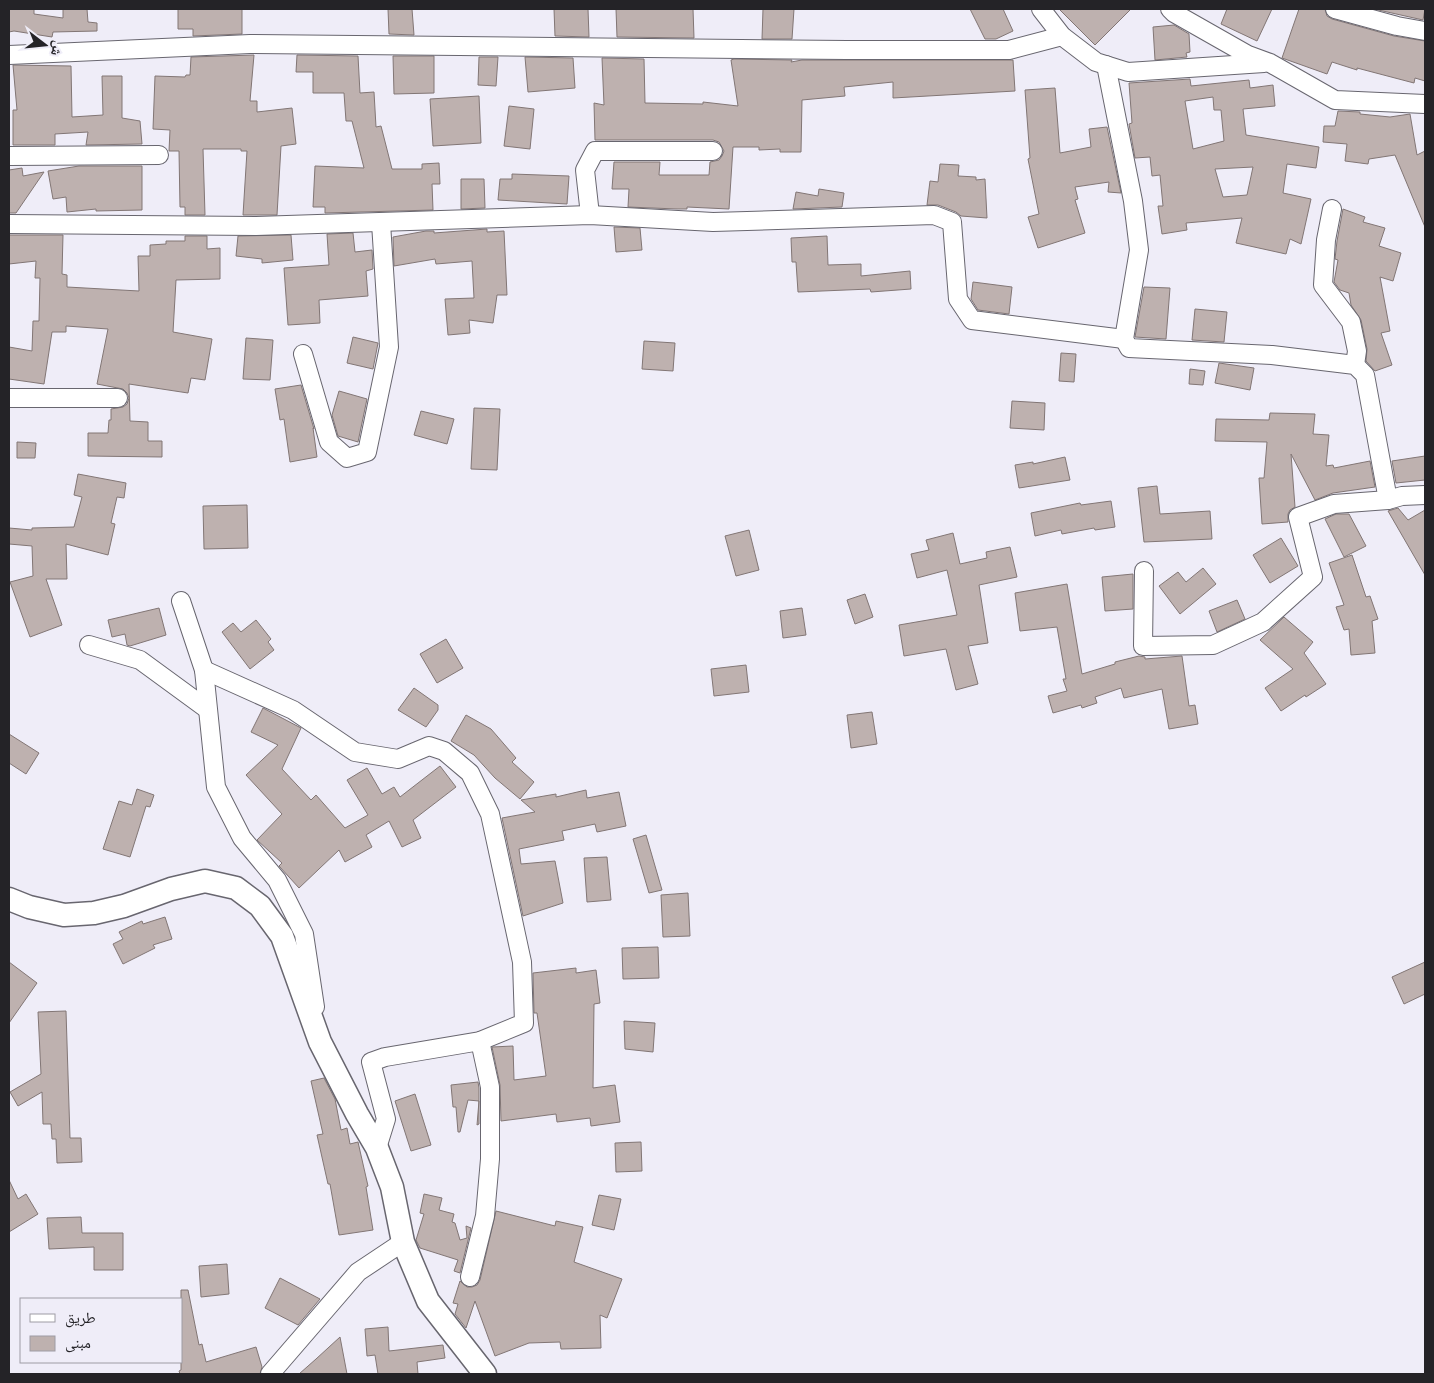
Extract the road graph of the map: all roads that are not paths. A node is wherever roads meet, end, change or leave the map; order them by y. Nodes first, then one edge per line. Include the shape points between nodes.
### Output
1 (1041, 9) edge
2 (1170, 9) edge
3 (1335, 9) edge
4 (1425, 31) edge
5 (1062, 36) junction
6 (9, 55) edge
7 (1270, 63) junction
8 (1106, 65) junction
9 (1425, 104) edge
10 (713, 151) dead end
11 (159, 155) dead end
12 (9, 156) edge
13 (1332, 209) dead end
14 (590, 215) junction
15 (381, 223) junction
16 (9, 224) edge
17 (1124, 339) junction
18 (303, 354) dead end
19 (1355, 365) junction
20 (9, 398) edge
21 (118, 398) dead end
22 (1425, 495) edge
23 (1388, 500) junction
24 (1144, 571) dead end
25 (181, 601) dead end
26 (89, 645) dead end
27 (204, 670) junction
28 (207, 709) junction
29 (9, 899) edge
30 (480, 1041) junction
31 (320, 1042) junction
32 (377, 1148) junction
33 (403, 1242) junction
34 (470, 1277) dead end
35 (270, 1374) edge
36 (485, 1374) edge

1 - 5 street
2 - 7 street via 1248,55
3 - 4 street
5 - 6 street via 1009,50 250,44
5 - 8 street via 1096,62
7 - 8 street via 1128,72
7 - 9 street via 1335,100
8 - 17 street via 1133,201 1139,250
10 - 14 street via 595,151 585,170
11 - 12 street
13 - 19 street via 1323,285 1351,322 1357,351
14 - 15 street
14 - 17 street via 713,222 934,215 952,222 958,299 972,320
15 - 16 street via 256,226
15 - 18 street via 389,347 367,452 347,458 329,442
17 - 19 street via 1130,348 1272,355
19 - 23 street via 1364,374
20 - 21 street
22 - 23 street
23 - 24 street via 1334,504 1298,517 1313,577 1263,622 1213,645 1143,646
25 - 27 street
26 - 28 street via 140,660
27 - 28 street
27 - 30 street via 293,710 355,752 398,759 429,746 444,750 470,773 490,814 522,962 524,1023
28 - 31 street via 216,787 242,838 277,880 304,934
29 - 31 main road via 64,915 102,912 205,881 236,888 260,906 282,936
30 - 32 street via 371,1062 386,1119
30 - 34 street via 490,1087 490,1159 485,1216
31 - 32 main road
32 - 33 main road via 392,1188
33 - 35 street via 358,1272
33 - 36 main road via 428,1301

